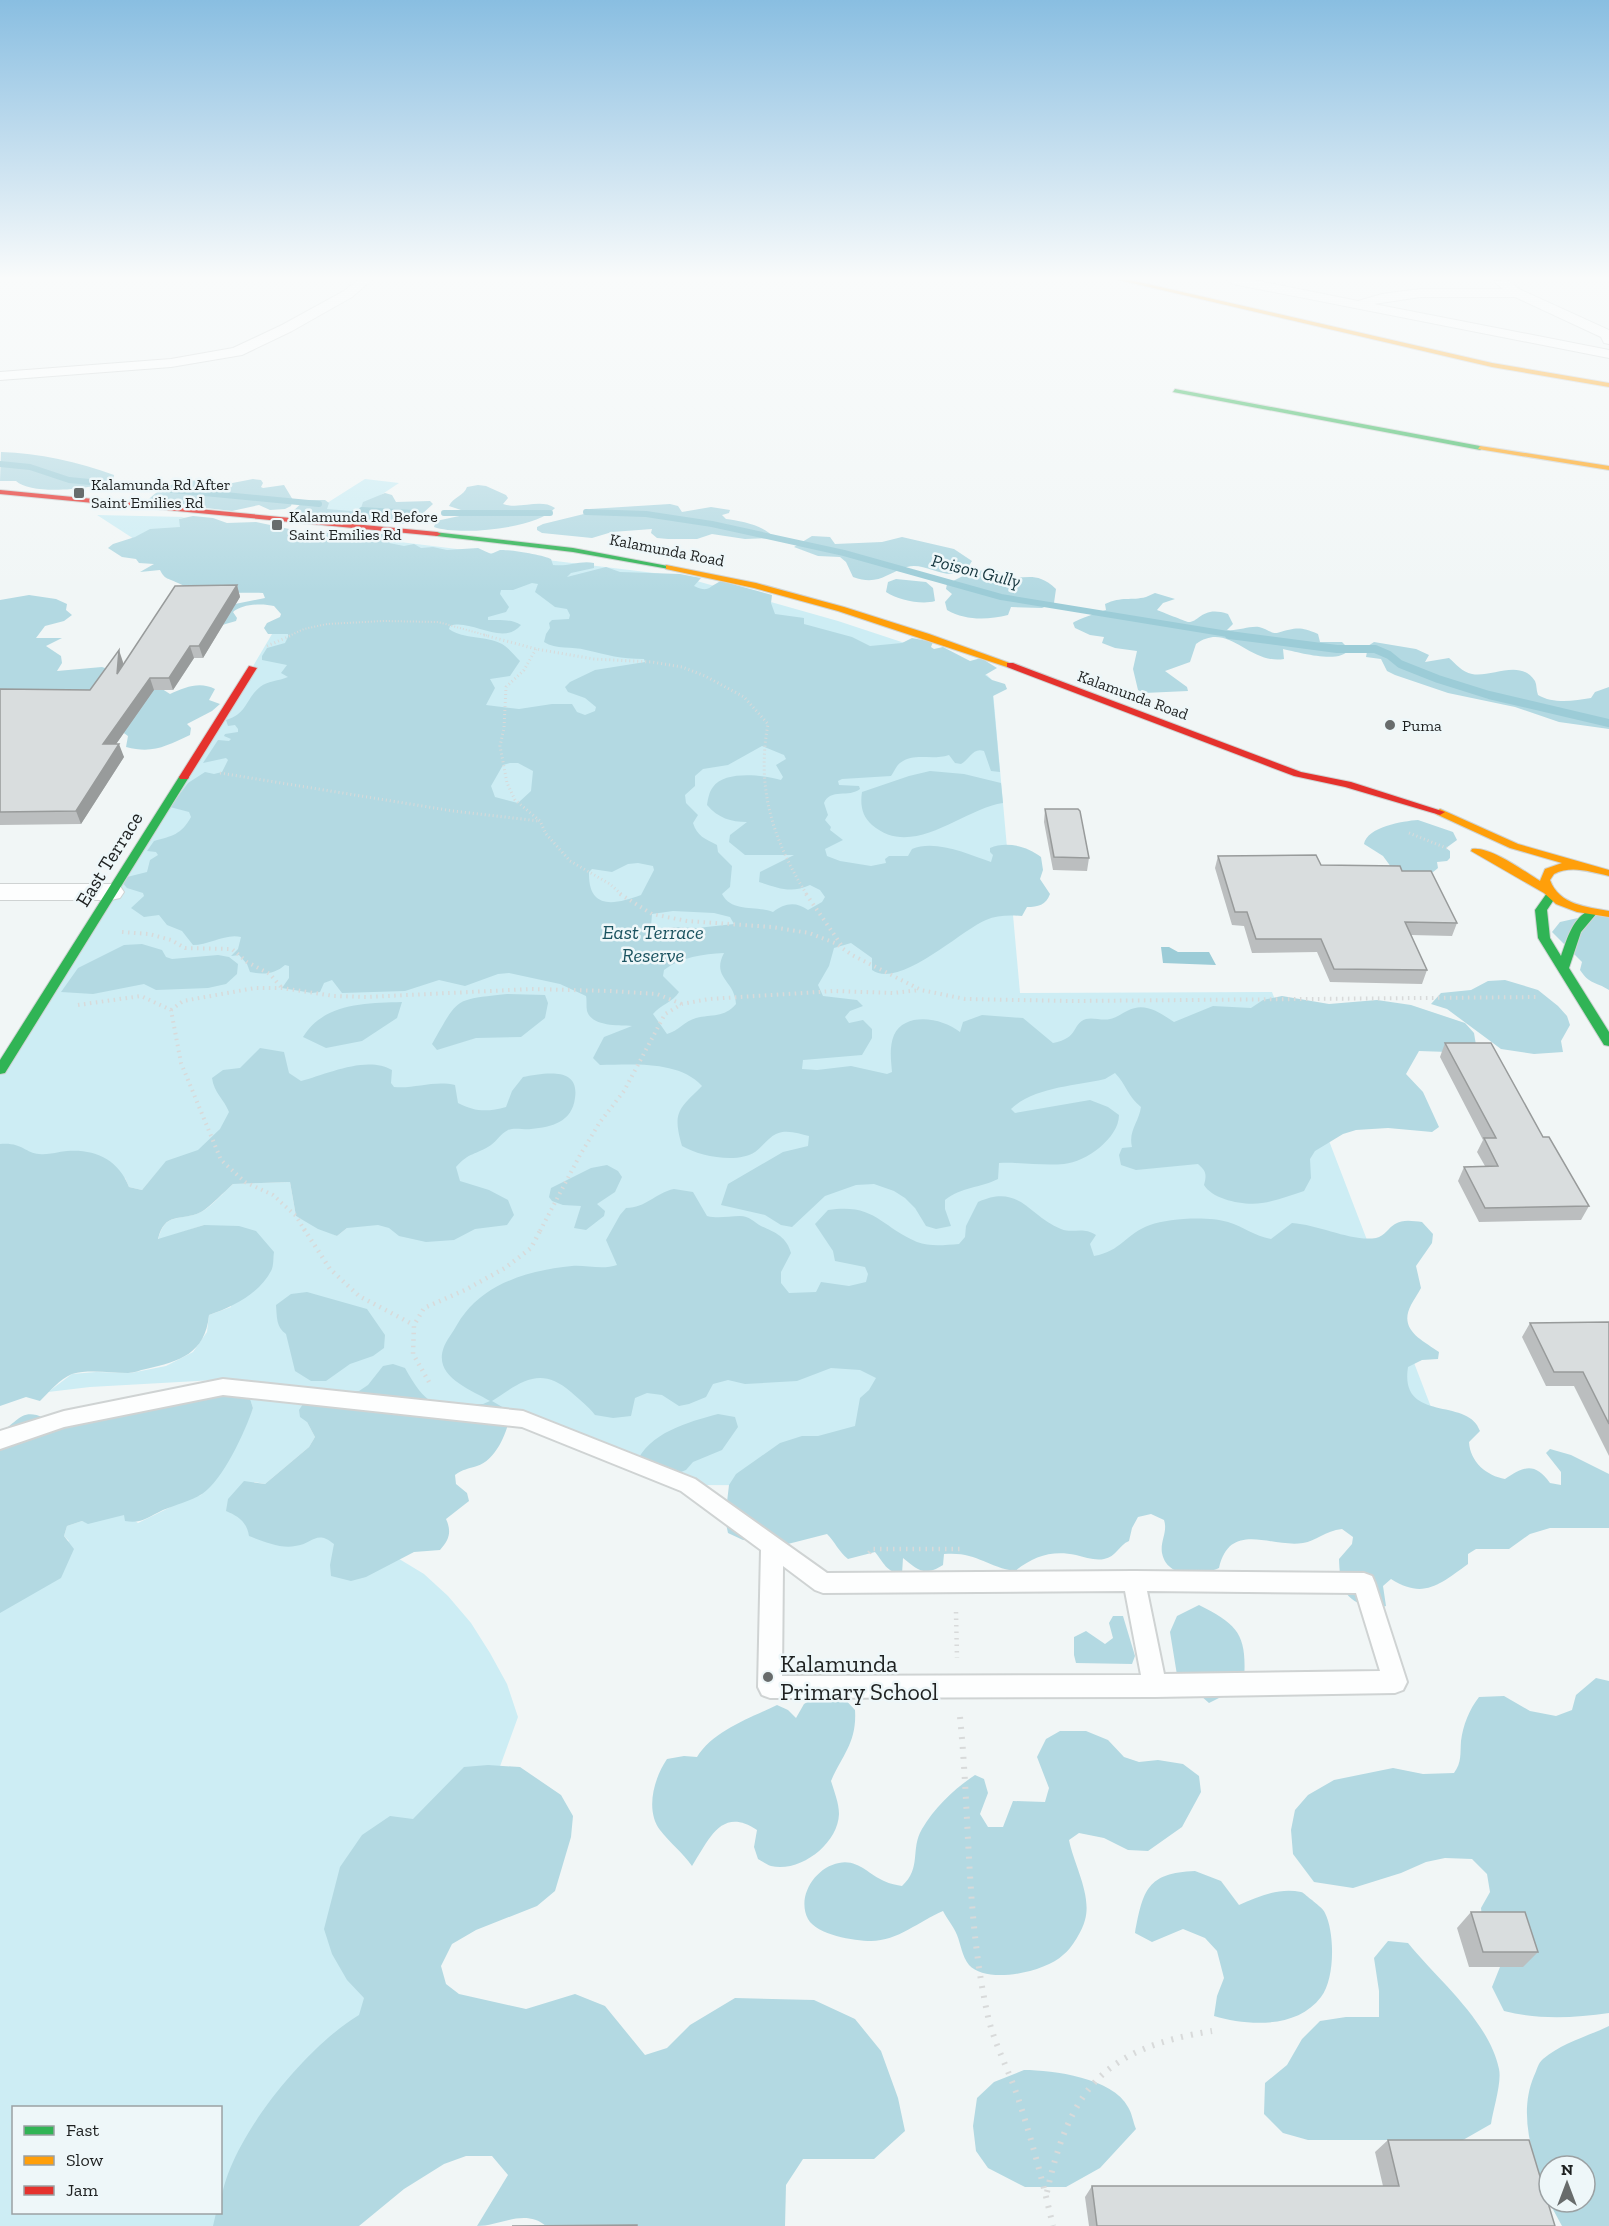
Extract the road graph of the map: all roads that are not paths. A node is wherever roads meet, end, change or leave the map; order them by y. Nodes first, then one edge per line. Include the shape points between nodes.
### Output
1 (1175, 391) dead end
2 (1609, 468) edge
3 (0, 492) edge
4 (252, 668) road end
5 (1298, 774) junction
6 (1340, 798) dead end
7 (1466, 846) dead end
8 (1599, 867) edge
9 (0, 892) edge
10 (111, 892) junction
11 (1549, 893) junction
12 (1591, 913) junction
13 (1608, 914) edge
14 (1564, 967) junction
15 (1609, 1042) edge
16 (0, 1070) edge
17 (0, 1440) edge
18 (772, 1546) junction
19 (1134, 1581) junction
20 (1155, 1686) junction

1 - 2 street via 1453,444
3 - 5 street, Kalamunda Road via 520,542 687,570 795,595 931,638
4 - 10 street, East Terrace
5 - 6 street, Kalamunda Road
5 - 8 street, Kalamunda Road via 1347,784 1443,813 1514,846
7 - 11 street via 1501,862
8 - 11 street via 1560,866 1550,870 1543,882
9 - 10 street
10 - 16 street, East Terrace
11 - 12 street via 1569,906
11 - 14 street via 1541,910 1544,938
12 - 13 street
12 - 14 street via 1577,925
14 - 15 street
17 - 18 lane via 64,1419 223,1388 524,1419 688,1485
18 - 19 lane via 823,1583
18 - 20 lane via 770,1687
19 - 20 lane
19 - 20 lane via 1364,1583 1395,1682

